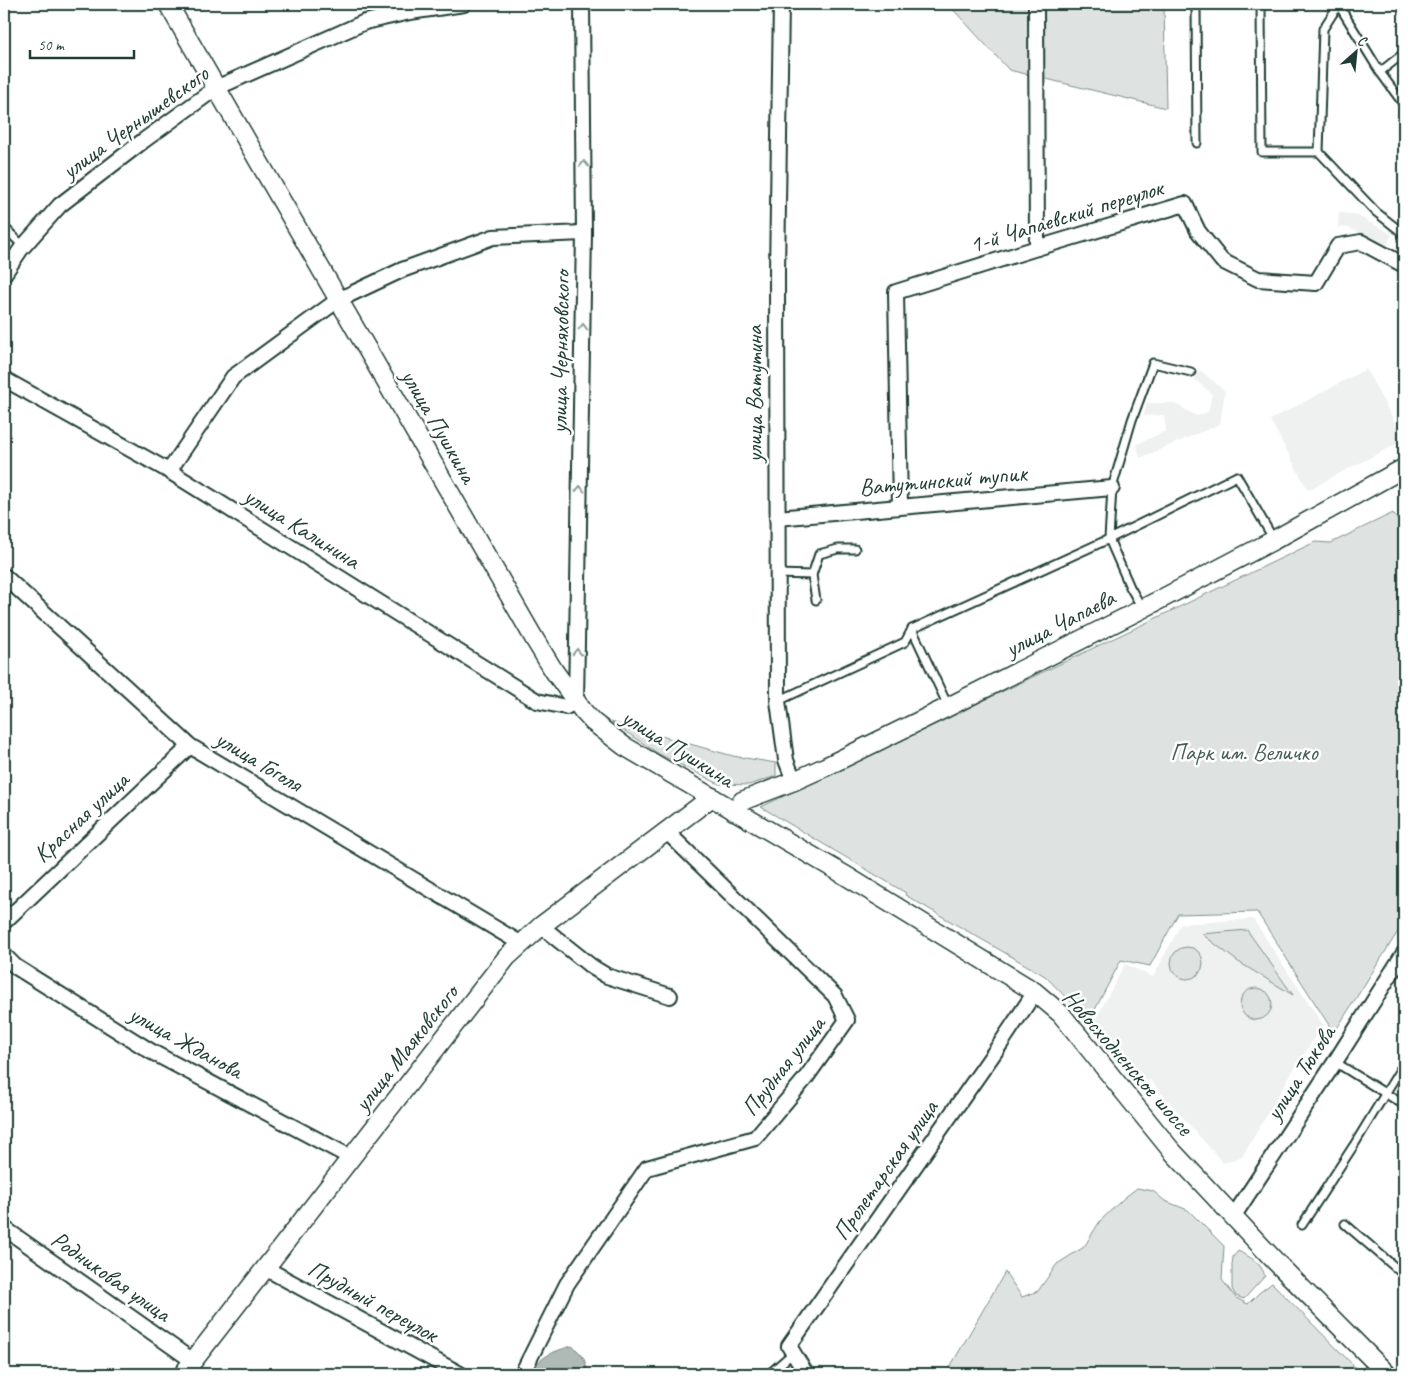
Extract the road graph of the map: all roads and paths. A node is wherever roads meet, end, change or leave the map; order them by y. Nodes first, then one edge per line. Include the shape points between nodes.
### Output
1 (168, 4) edge
2 (464, 4) edge
3 (582, 4) edge
4 (780, 4) edge
5 (1036, 4) edge
6 (1196, 4) edge
7 (1261, 4) edge
8 (1338, 4) edge
9 (1404, 53) edge
10 (1380, 72) junction
11 (216, 88) junction
12 (1404, 104) edge
13 (1197, 143) dead end
14 (1320, 152) junction
15 (4, 227) edge
16 (584, 233) junction
17 (1404, 234) edge
18 (24, 246) junction
19 (1037, 248) junction
20 (1404, 264) edge
21 (4, 274) edge
22 (338, 300) junction
23 (1191, 372) dead end
24 (4, 379) edge
25 (1404, 468) edge
26 (169, 471) junction
27 (1112, 488) junction
28 (900, 506) junction
29 (777, 518) junction
30 (1109, 539) junction
31 (1274, 540) junction
32 (854, 549) dead end
33 (777, 574) junction
34 (812, 575) junction
35 (6, 581) edge
36 (816, 600) dead end
37 (1142, 608) junction
38 (912, 629) junction
39 (576, 700) junction
40 (778, 701) junction
41 (948, 707) junction
42 (190, 746) junction
43 (794, 781) junction
44 (712, 798) junction
45 (734, 810) junction
46 (668, 832) junction
47 (4, 922) edge
48 (541, 926) junction
49 (520, 944) junction
50 (1404, 953) edge
51 (4, 955) edge
52 (1035, 992) junction
53 (670, 996) dead end
54 (1335, 1062) junction
55 (1404, 1063) edge
56 (1385, 1093) junction
57 (1404, 1105) edge
58 (352, 1158) junction
59 (1233, 1217) junction
60 (1345, 1224) dead end
61 (1302, 1225) dead end
62 (4, 1228) edge
63 (265, 1268) junction
64 (1404, 1275) edge
65 (793, 1353) junction
66 (188, 1367) edge
67 (460, 1374) edge
68 (522, 1374) edge
69 (769, 1374) edge
70 (806, 1374) edge
71 (1387, 1374) edge

1 - 11 street, улица Пушкина
2 - 11 street, улица Чернышевского via 365,22
16 -> 3 street, улица Черняховского
4 - 29 street, улица Ватутина
5 - 19 street
6 - 13 lane
7 - 14 lane via 1262,152
8 - 10 lane
8 - 14 lane via 1323,29
9 - 10 lane
10 - 12 lane
11 - 18 street, улица Чернышевского via 60,205
11 - 22 street, улица Пушкина
14 - 17 lane via 1376,212
15 - 18 lane
16 - 22 street via 494,237 402,270
39 -> 16 street, улица Черняховского
18 - 21 street, улица Чернышевского
19 - 20 street, 1-й Чапаевский переулок via 1185,204 1198,231 1222,261 1258,279 1316,283 1338,246 1361,242
19 - 28 street, 1-й Чапаевский переулок via 896,292
22 - 26 street via 233,377
22 - 39 street, улица Пушкина via 535,640
23 - 27 lane via 1153,363
24 - 26 street, улица Калинина
25 - 31 street, улица Чапаева
26 - 39 street, улица Калинина via 537,701 566,707
27 - 28 street, Ватутинский тупик
27 - 30 lane
28 - 29 street, Ватутинский тупик
29 - 33 street, улица Ватутина
30 - 31 lane via 1237,476
30 - 37 lane
30 - 38 lane
31 - 37 street, улица Чапаева
32 - 34 lane via 819,554
33 - 34 lane
33 - 40 street, улица Ватутина
34 - 36 lane
35 - 42 street, улица Гоголя
37 - 41 street, улица Чапаева
38 - 40 lane via 905,642
38 - 41 lane
39 - 44 street, улица Пушкина via 593,722 624,746
40 - 43 street, улица Ватутина via 786,760
41 - 43 street, улица Чапаева
42 - 47 street, Красная улица
42 - 49 street, улица Гоголя
43 - 45 street, улица Чапаева via 742,801
44 - 45 street, улица Пушкина
44 - 46 street, улица Маяковского
45 - 52 street, Новосходненское шоссе
46 - 48 street, улица Маяковского
46 - 68 street, Прудная улица via 835,996 847,1020 805,1079 755,1138 647,1168 567,1284
48 - 49 street, улица Маяковского
48 - 53 street via 608,976
49 - 58 street, улица Маяковского via 506,957
50 - 54 street, улица Тюкова
51 - 58 street, улица Жданова via 16,967 152,1052
52 - 59 street, Новосходненское шоссе via 1061,1014 1171,1150
52 - 65 street, Пролетарская улица via 789,1346
54 - 56 lane
54 - 59 street, улица Тюкова
55 - 56 lane
56 - 57 lane
56 - 61 lane
58 - 63 street, улица Маяковского
59 - 71 street, Новосходненское шоссе
60 - 64 lane
62 - 66 street, Родниковая улица
63 - 66 street, улица Маяковского
63 - 67 street, Прудный переулок
65 - 69 lane
65 - 70 street

